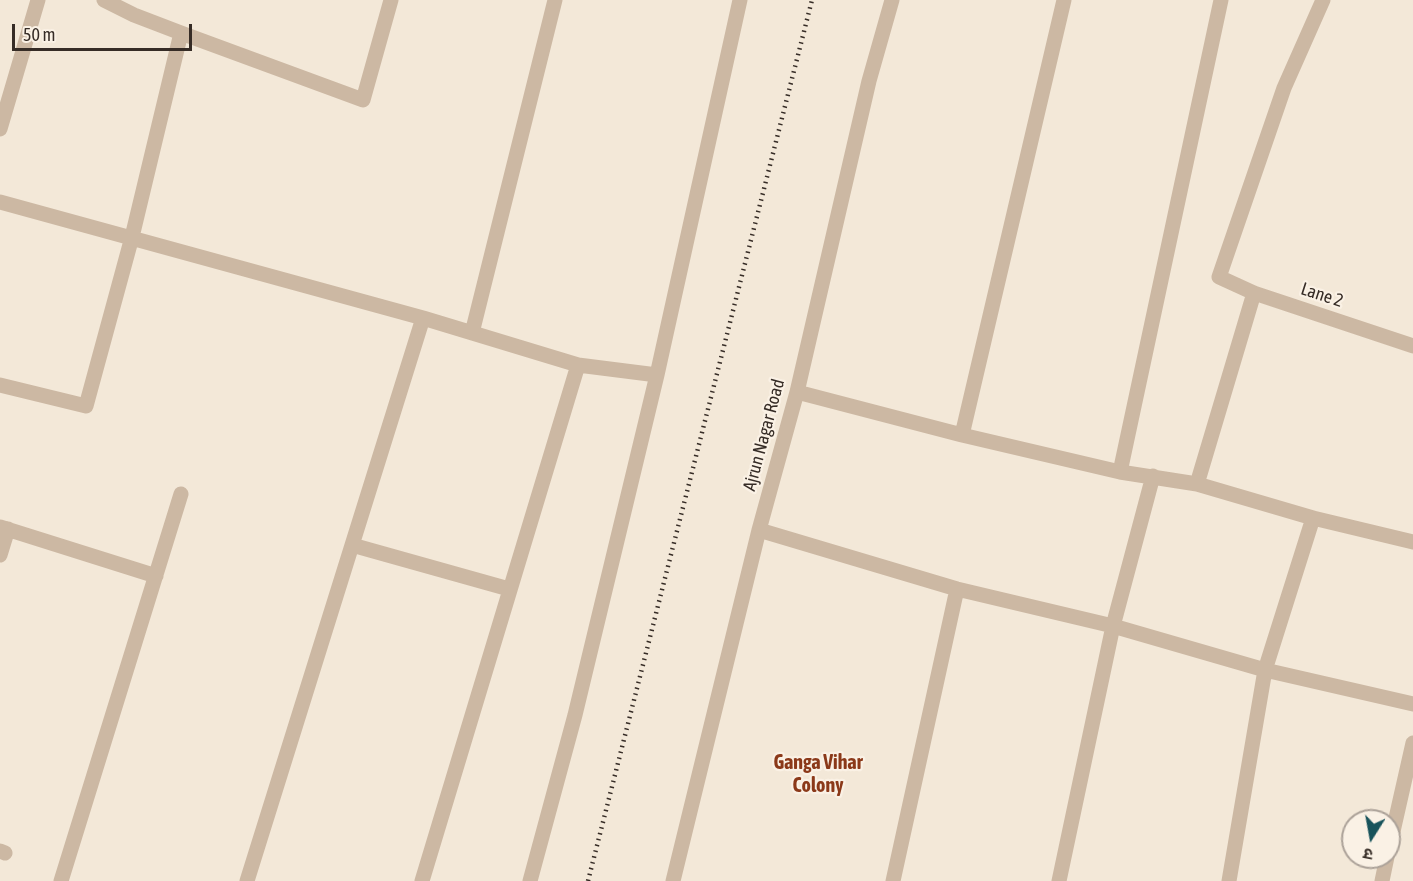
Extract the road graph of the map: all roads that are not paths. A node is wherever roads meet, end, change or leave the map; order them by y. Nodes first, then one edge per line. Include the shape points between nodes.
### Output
1 (38, 0) edge
2 (104, 0) edge
3 (392, 0) edge
4 (555, 0) edge
5 (740, 0) edge
6 (892, 0) edge
7 (1064, 0) edge
8 (1221, 0) edge
9 (1323, 0) edge
10 (181, 33) junction
11 (0, 129) edge
12 (0, 202) edge
13 (132, 237) junction
14 (1254, 293) junction
15 (423, 318) junction
16 (472, 333) junction
17 (1413, 346) edge
18 (578, 365) junction
19 (657, 375) junction
20 (0, 385) edge
21 (797, 392) junction
22 (962, 435) junction
23 (1120, 472) junction
24 (1153, 476) junction
25 (1197, 484) junction
26 (181, 494) dead end
27 (1313, 518) junction
28 (4, 528) edge
29 (759, 530) junction
30 (1413, 542) edge
31 (352, 545) junction
32 (0, 555) edge
33 (156, 576) junction
34 (509, 589) junction
35 (957, 589) junction
36 (1113, 626) junction
37 (1265, 670) junction
38 (1413, 704) edge
39 (1413, 743) edge
40 (1398, 809) edge
41 (61, 881) edge
42 (247, 881) edge
43 (422, 881) edge
44 (530, 881) edge
45 (674, 881) edge
46 (893, 881) edge
47 (1059, 881) edge
48 (1229, 881) edge

1 - 11 street
2 - 10 street
3 - 10 street via 363,100
4 - 16 street
5 - 19 street
6 - 21 street, Ajrun Nagar Road via 869,81
7 - 22 street
8 - 23 street
9 - 14 street, Lane 2 via 1284,88 1220,277
10 - 13 street
12 - 13 street
13 - 15 street
13 - 20 street via 86,406
14 - 17 street, Lane 2
14 - 25 street
15 - 16 street
15 - 31 street
16 - 18 street
18 - 19 street
18 - 34 street
19 - 44 street via 575,715
21 - 22 street
21 - 29 street, Ajrun Nagar Road
22 - 23 street
23 - 24 street
24 - 25 street
24 - 36 street
25 - 27 street
26 - 33 street
27 - 30 street
27 - 37 street
28 - 32 street
28 - 33 street
29 - 35 street
29 - 45 street, Ajrun Nagar Road
31 - 34 street
31 - 42 street
33 - 41 street
34 - 43 street
35 - 36 street
35 - 46 street
36 - 37 street
36 - 47 street
37 - 38 street
37 - 48 street
39 - 40 street

